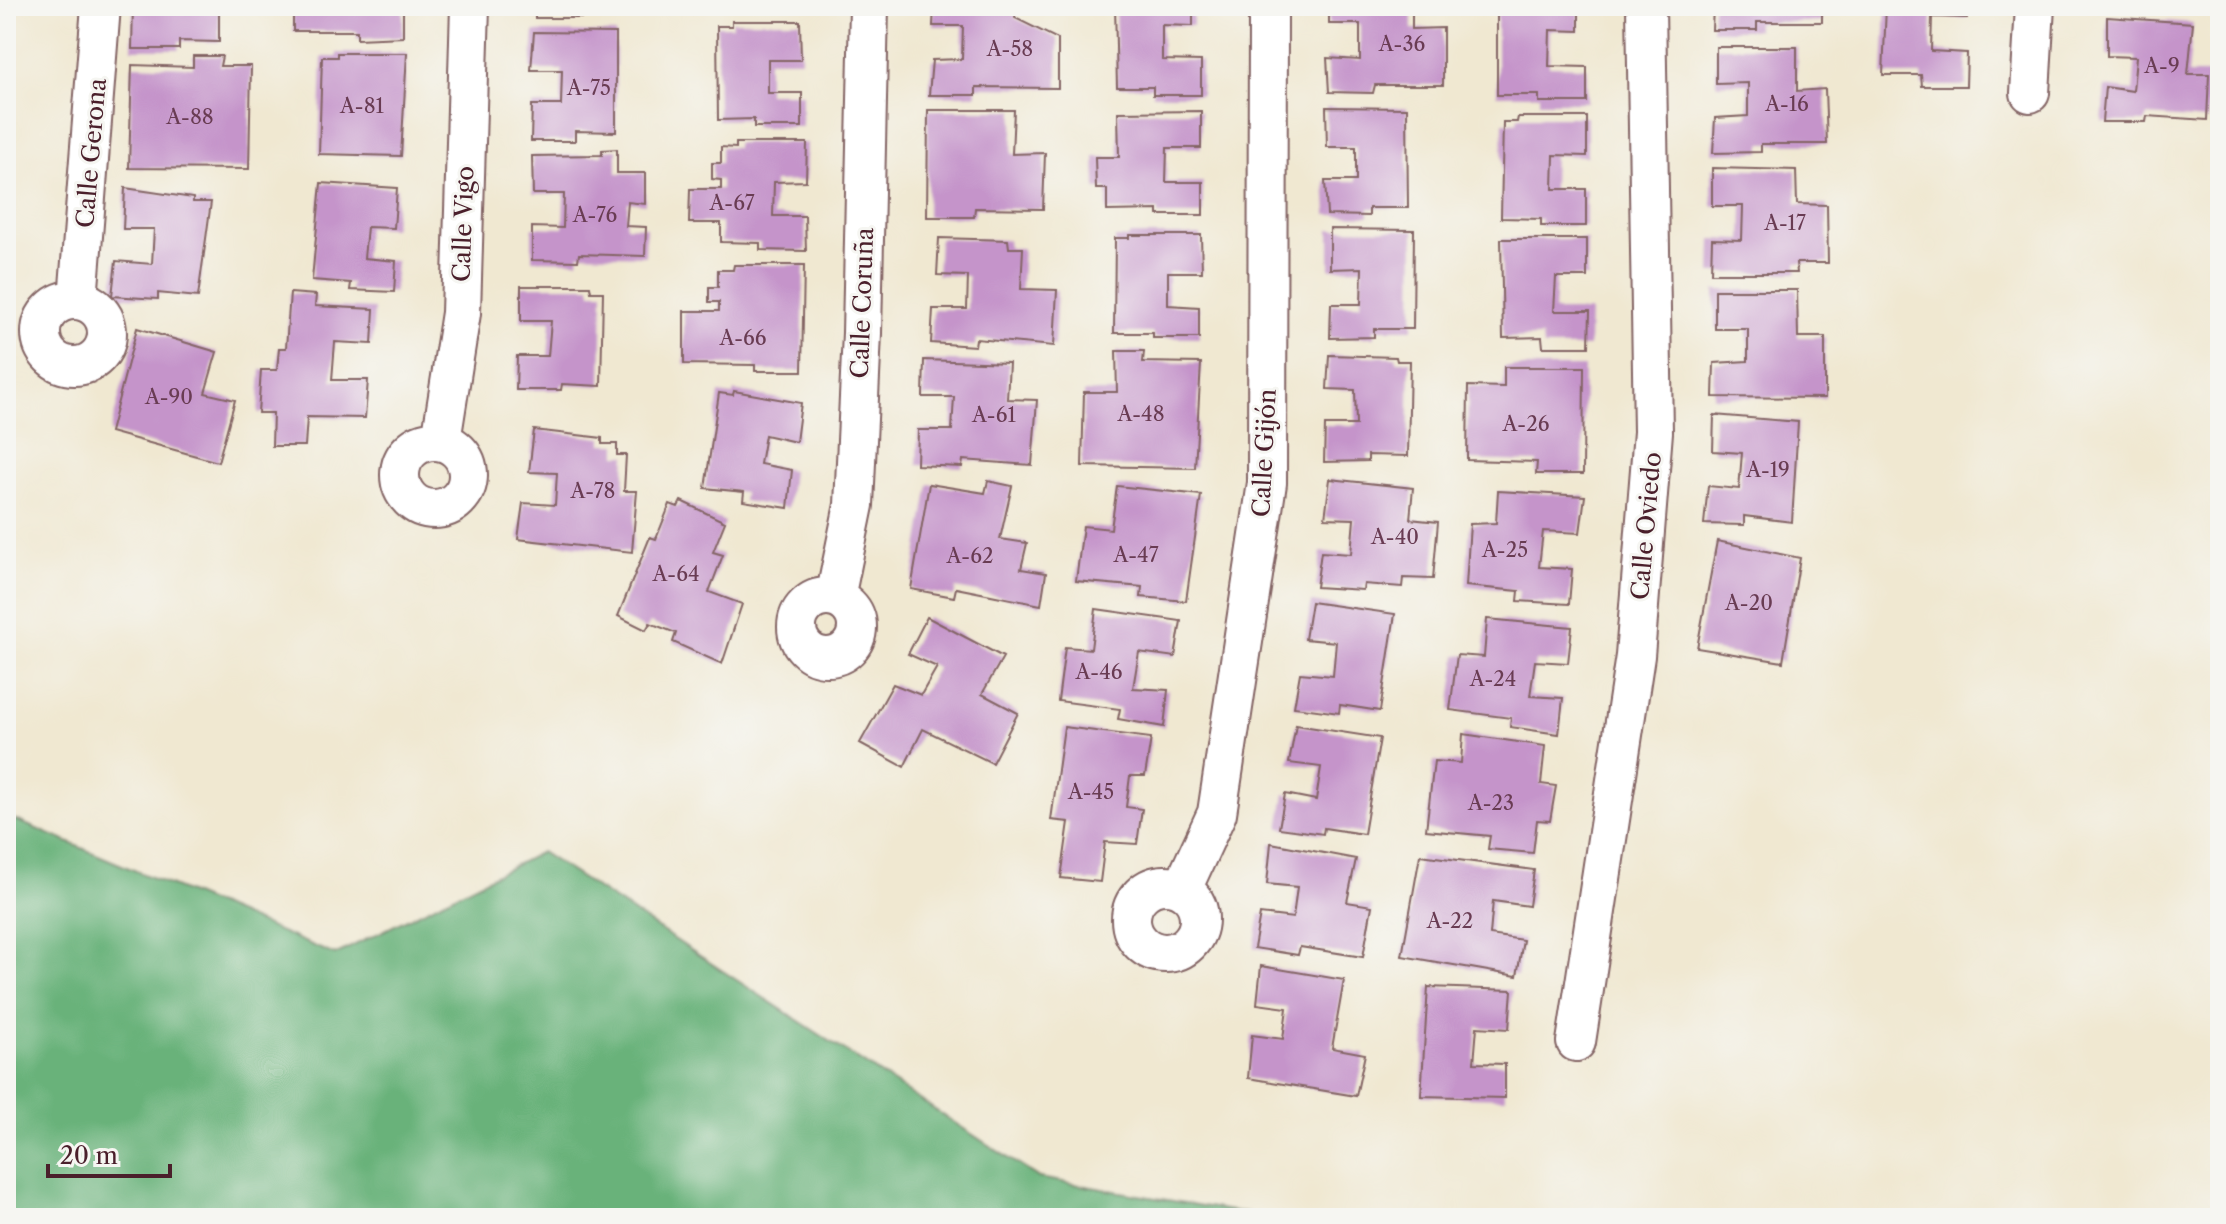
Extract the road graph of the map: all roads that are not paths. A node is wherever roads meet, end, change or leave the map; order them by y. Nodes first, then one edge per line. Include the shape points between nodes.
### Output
1 (101, 6) edge
2 (470, 6) edge
3 (869, 6) edge
4 (1268, 6) edge
5 (1646, 6) edge
6 (2035, 6) edge
7 (2030, 93) dead end
8 (78, 300) dead end
9 (441, 441) dead end
10 (835, 598) dead end
11 (1182, 889) dead end
12 (1576, 1042) dead end

1 - 8 street, Calle Gerona
2 - 9 street, Calle Vigo via 461,313
3 - 10 street, Calle Coruña via 854,505
4 - 11 street, Calle Gijón via 1267,483 1217,813
5 - 12 street, Calle Oviedo via 1653,432 1635,656
6 - 7 street

